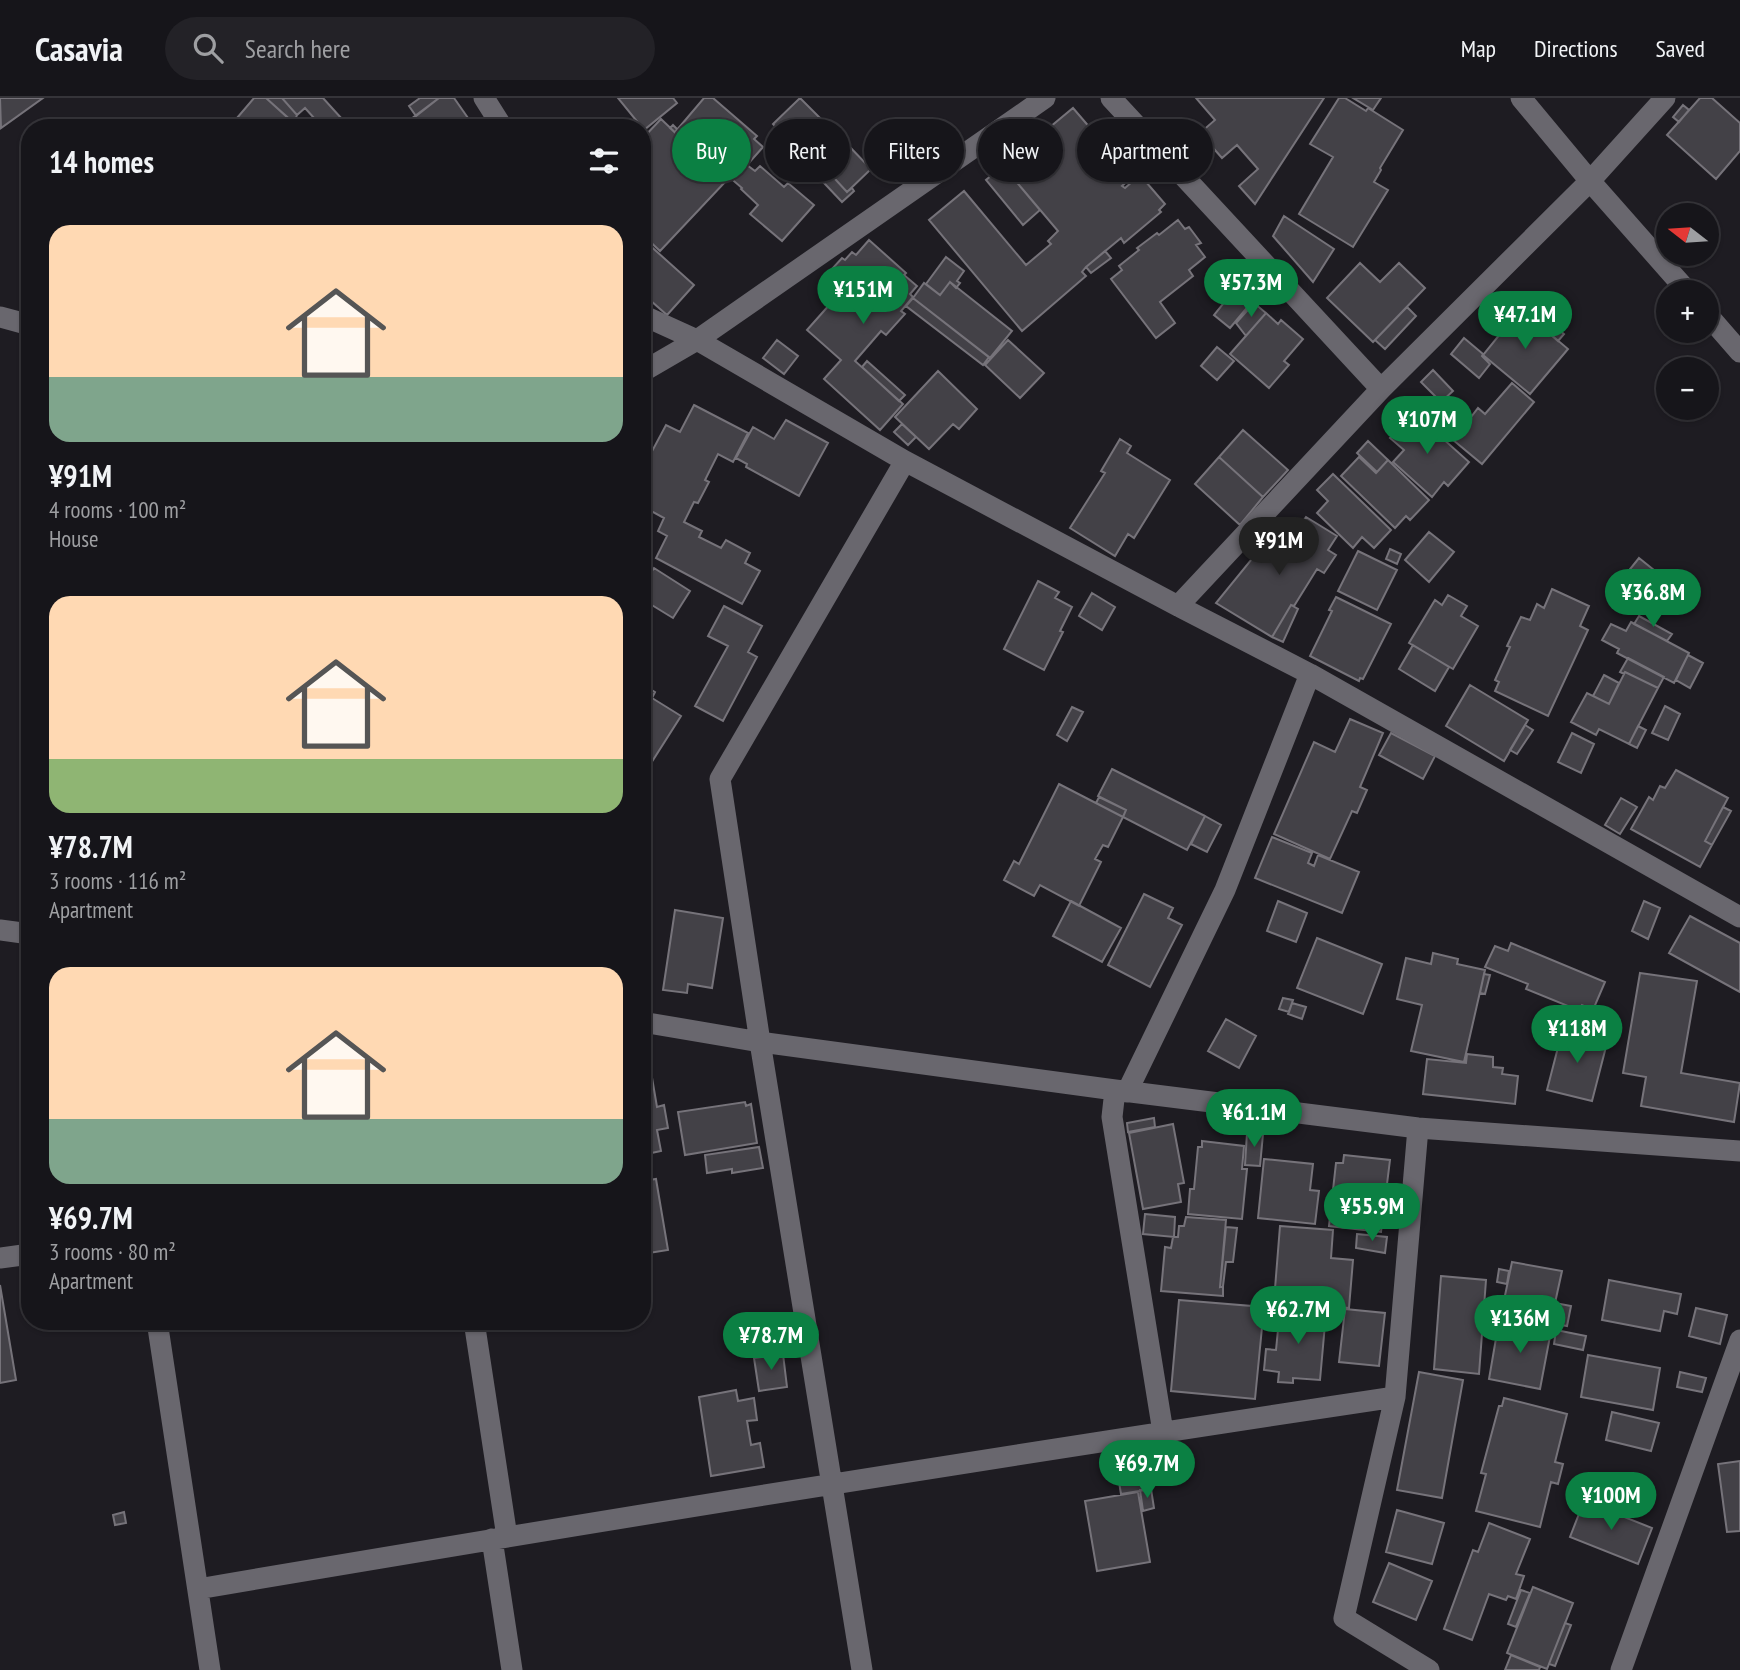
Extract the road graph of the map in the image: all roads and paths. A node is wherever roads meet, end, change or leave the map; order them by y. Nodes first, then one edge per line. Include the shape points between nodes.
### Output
1 (484, 98) edge
2 (1045, 98) edge
3 (1111, 98) edge
4 (1521, 98) edge
5 (1665, 98) edge
6 (497, 119) edge
7 (1590, 181) junction
8 (1677, 280) edge
9 (0, 317) edge
10 (651, 319) edge
11 (21, 323) edge
12 (1719, 328) edge
13 (697, 340) junction
14 (1740, 352) edge
15 (651, 367) edge
16 (1381, 389) junction
17 (905, 461) junction
18 (1178, 606) junction
19 (1310, 674) junction
20 (1740, 918) edge
21 (0, 930) edge
22 (21, 933) edge
23 (651, 1024) edge
24 (760, 1042) junction
25 (1121, 1091) junction
26 (1418, 1128) junction
27 (1740, 1151) edge
28 (21, 1255) edge
29 (0, 1258) edge
30 (158, 1330) edge
31 (475, 1330) edge
32 (1740, 1340) edge
33 (1395, 1397) junction
34 (1163, 1432) junction
35 (833, 1485) junction
36 (500, 1538) junction
37 (198, 1589) junction
38 (210, 1670) edge
39 (512, 1670) edge
40 (862, 1670) edge
41 (1429, 1670) edge
42 (1620, 1670) edge

1 - 6 street
2 - 13 street
3 - 16 street
4 - 7 street
5 - 7 street
7 - 8 street
7 - 16 street
9 - 11 street
10 - 13 street
12 - 14 street
13 - 15 street
13 - 17 street
16 - 18 street
17 - 18 street
17 - 24 street via 720,779
18 - 19 street
19 - 20 street
19 - 25 street via 1225,891
21 - 22 street
23 - 24 street
24 - 25 street
24 - 35 street
25 - 26 street
25 - 34 street via 1112,1117
26 - 27 street
26 - 33 street
28 - 29 street
30 - 37 street
31 - 36 street
32 - 42 street
33 - 34 street
33 - 41 street via 1345,1618
34 - 35 street
35 - 36 street
35 - 40 street
36 - 37 street
36 - 39 street
37 - 38 street

